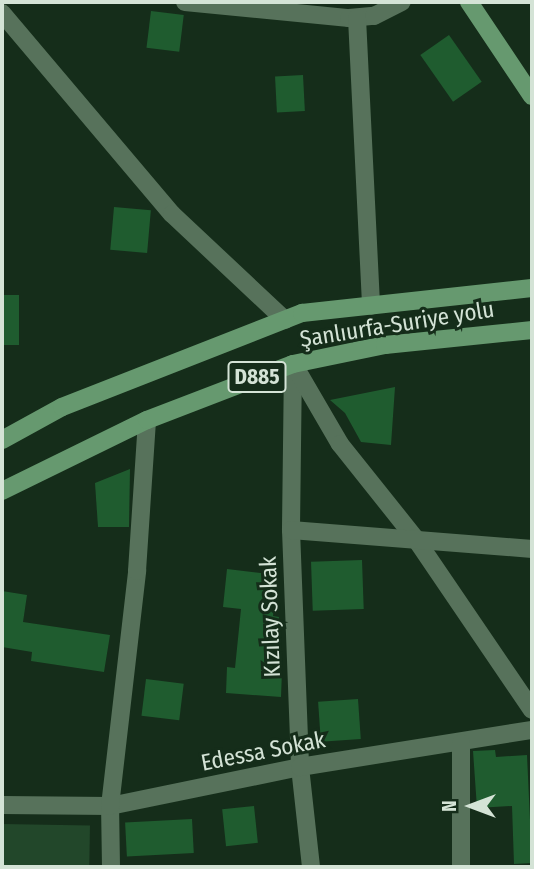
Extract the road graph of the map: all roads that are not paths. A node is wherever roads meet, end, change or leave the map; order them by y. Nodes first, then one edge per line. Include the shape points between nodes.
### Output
1 (7, 2) edge
2 (186, 2) edge
3 (402, 2) edge
4 (469, 2) edge
5 (2, 7) edge
6 (320, 9) edge
7 (2, 13) edge
8 (357, 18) junction
9 (532, 96) edge
10 (532, 288) edge
11 (371, 306) junction
12 (285, 320) junction
13 (532, 330) edge
14 (293, 364) junction
15 (146, 420) junction
16 (2, 440) edge
17 (2, 491) edge
18 (291, 530) junction
19 (415, 538) junction
20 (532, 549) edge
21 (532, 710) edge
22 (532, 730) edge
23 (461, 743) junction
24 (300, 767) junction
25 (2, 805) edge
26 (110, 806) junction
27 (111, 867) edge
28 (311, 867) edge
29 (461, 867) edge

1 - 5 street
2 - 6 street
3 - 8 street via 374,16
4 - 9 main road
6 - 8 street
7 - 12 street via 172,214
8 - 11 street
10 - 11 main road, Şanlıurfa-Suriye yolu / D885
11 - 12 main road, Şanlıurfa-Suriye yolu / D885 via 302,313
12 - 16 main road, Şanlıurfa-Suriye yolu / D885 via 62,407
13 - 14 main road, Şanlıurfa-Suriye yolu / D885 via 385,345
14 - 15 main road, Şanlıurfa-Suriye yolu / D885
14 - 18 street, Kızılay Sokak
14 - 19 street via 340,444
15 - 17 main road, Şanlıurfa-Suriye yolu / D885
15 - 26 street via 137,571
18 - 19 street
18 - 24 street, Kızılay Sokak
19 - 20 street
19 - 21 street
22 - 23 street, Edessa Sokak
23 - 24 street, Edessa Sokak
23 - 29 street
24 - 26 street, Edessa Sokak
24 - 28 street, Kızılay Sokak
25 - 26 street, Edessa Sokak
26 - 27 street

